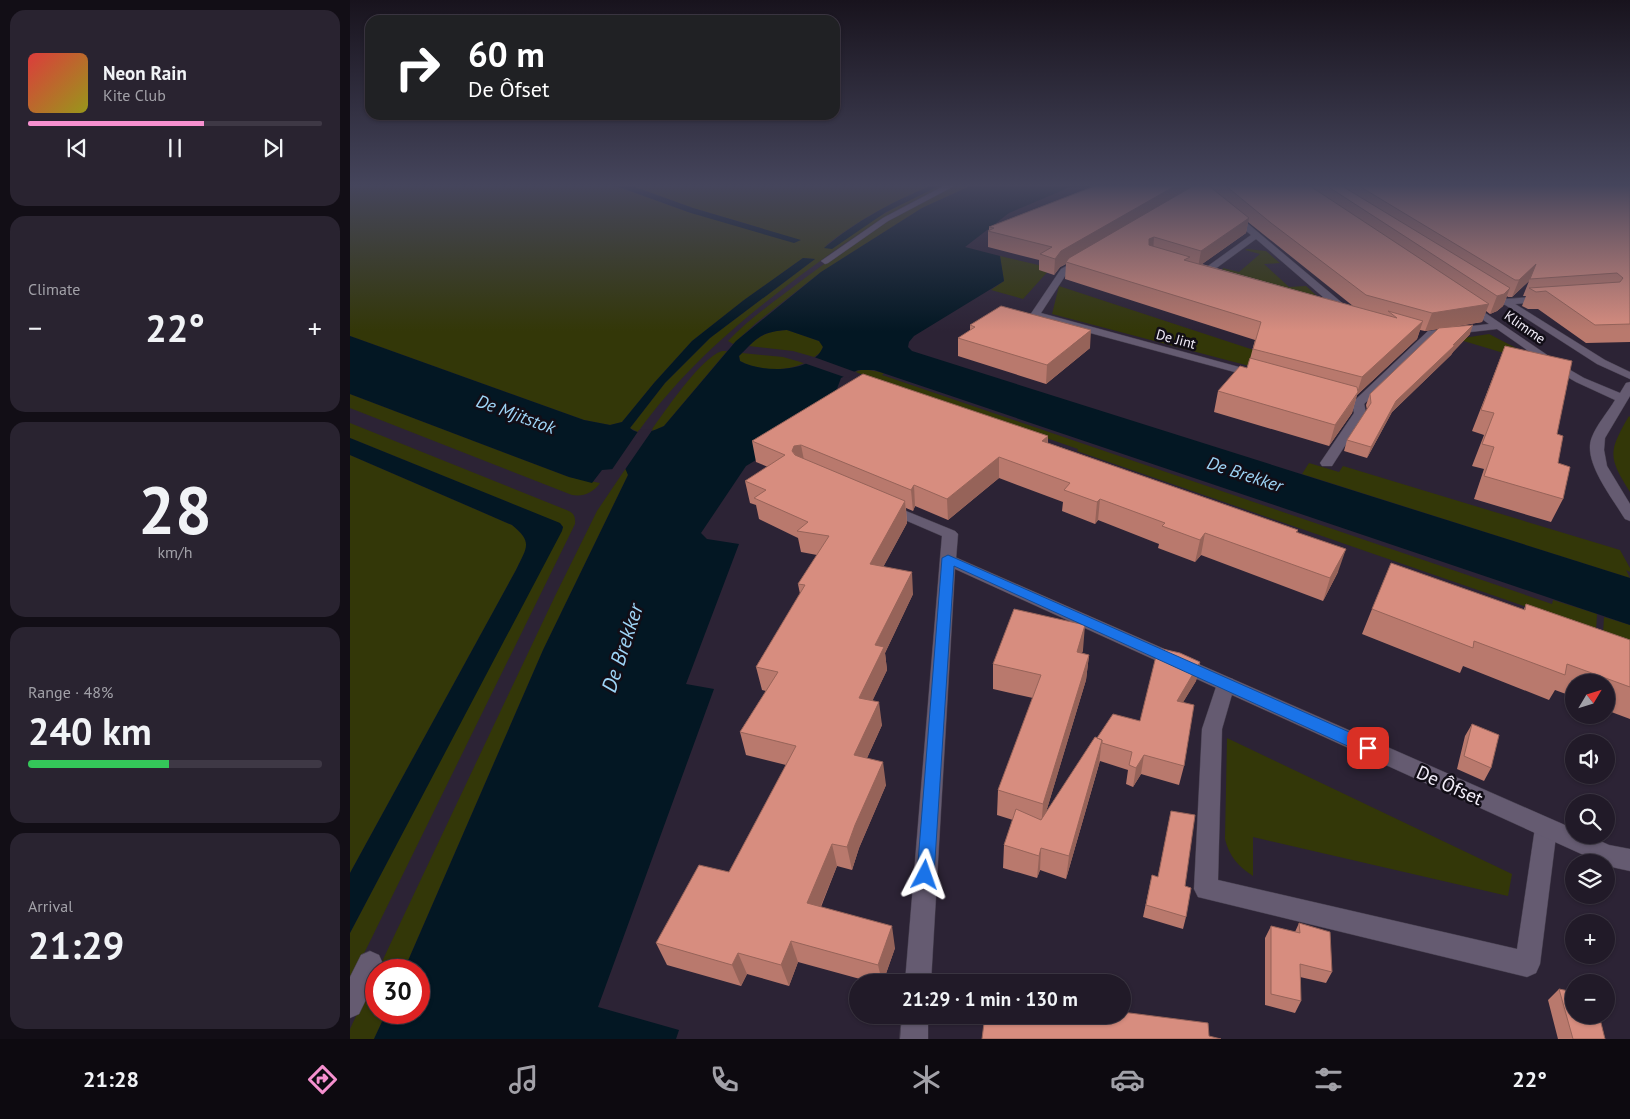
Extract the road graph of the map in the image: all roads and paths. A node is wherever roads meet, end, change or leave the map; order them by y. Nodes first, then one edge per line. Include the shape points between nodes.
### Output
1 (864, 234) edge
2 (1256, 235) joint
3 (1094, 253) edge
4 (825, 261) dead end
5 (1222, 278) edge
6 (1481, 286) edge
7 (1552, 299) edge
8 (1505, 302) junction
9 (1323, 307) edge
10 (1500, 326) junction
11 (1630, 376) edge
12 (1263, 377) edge
13 (1630, 386) edge
14 (1330, 395) edge
15 (1621, 398) junction
16 (1358, 403) junction
17 (1327, 463) dead end
18 (877, 503) edge
19 (1630, 516) edge
20 (948, 558) junction
21 (1226, 684) junction
22 (1546, 828) junction
23 (1630, 860) edge
24 (365, 974) edge
25 (919, 974) edge
26 (350, 1005) edge
27 (915, 1024) edge
28 (914, 1039) edge

1 - 4 street
2 - 5 street via 1199,272
2 - 9 street via 1355,316
3 - 12 street, De Jint via 1064,271 1035,315
6 - 8 street, Klimme
7 - 8 street
8 - 10 street, Klimme via 1463,301
8 - 11 street, Klimme via 1601,362
10 - 15 street, Klimme via 1580,380
10 - 16 street via 1424,336
13 - 15 street
14 - 16 street
15 - 19 street via 1598,438 1596,450 1600,466
16 - 17 street via 1360,413
18 - 20 street via 950,534
20 - 21 street, De Ôfset
20 - 25 street
21 - 22 street, De Ôfset
21 - 22 street via 1212,730 1206,889 1527,964
22 - 23 street, De Ôfset via 1606,856
24 - 26 street
27 - 28 street

